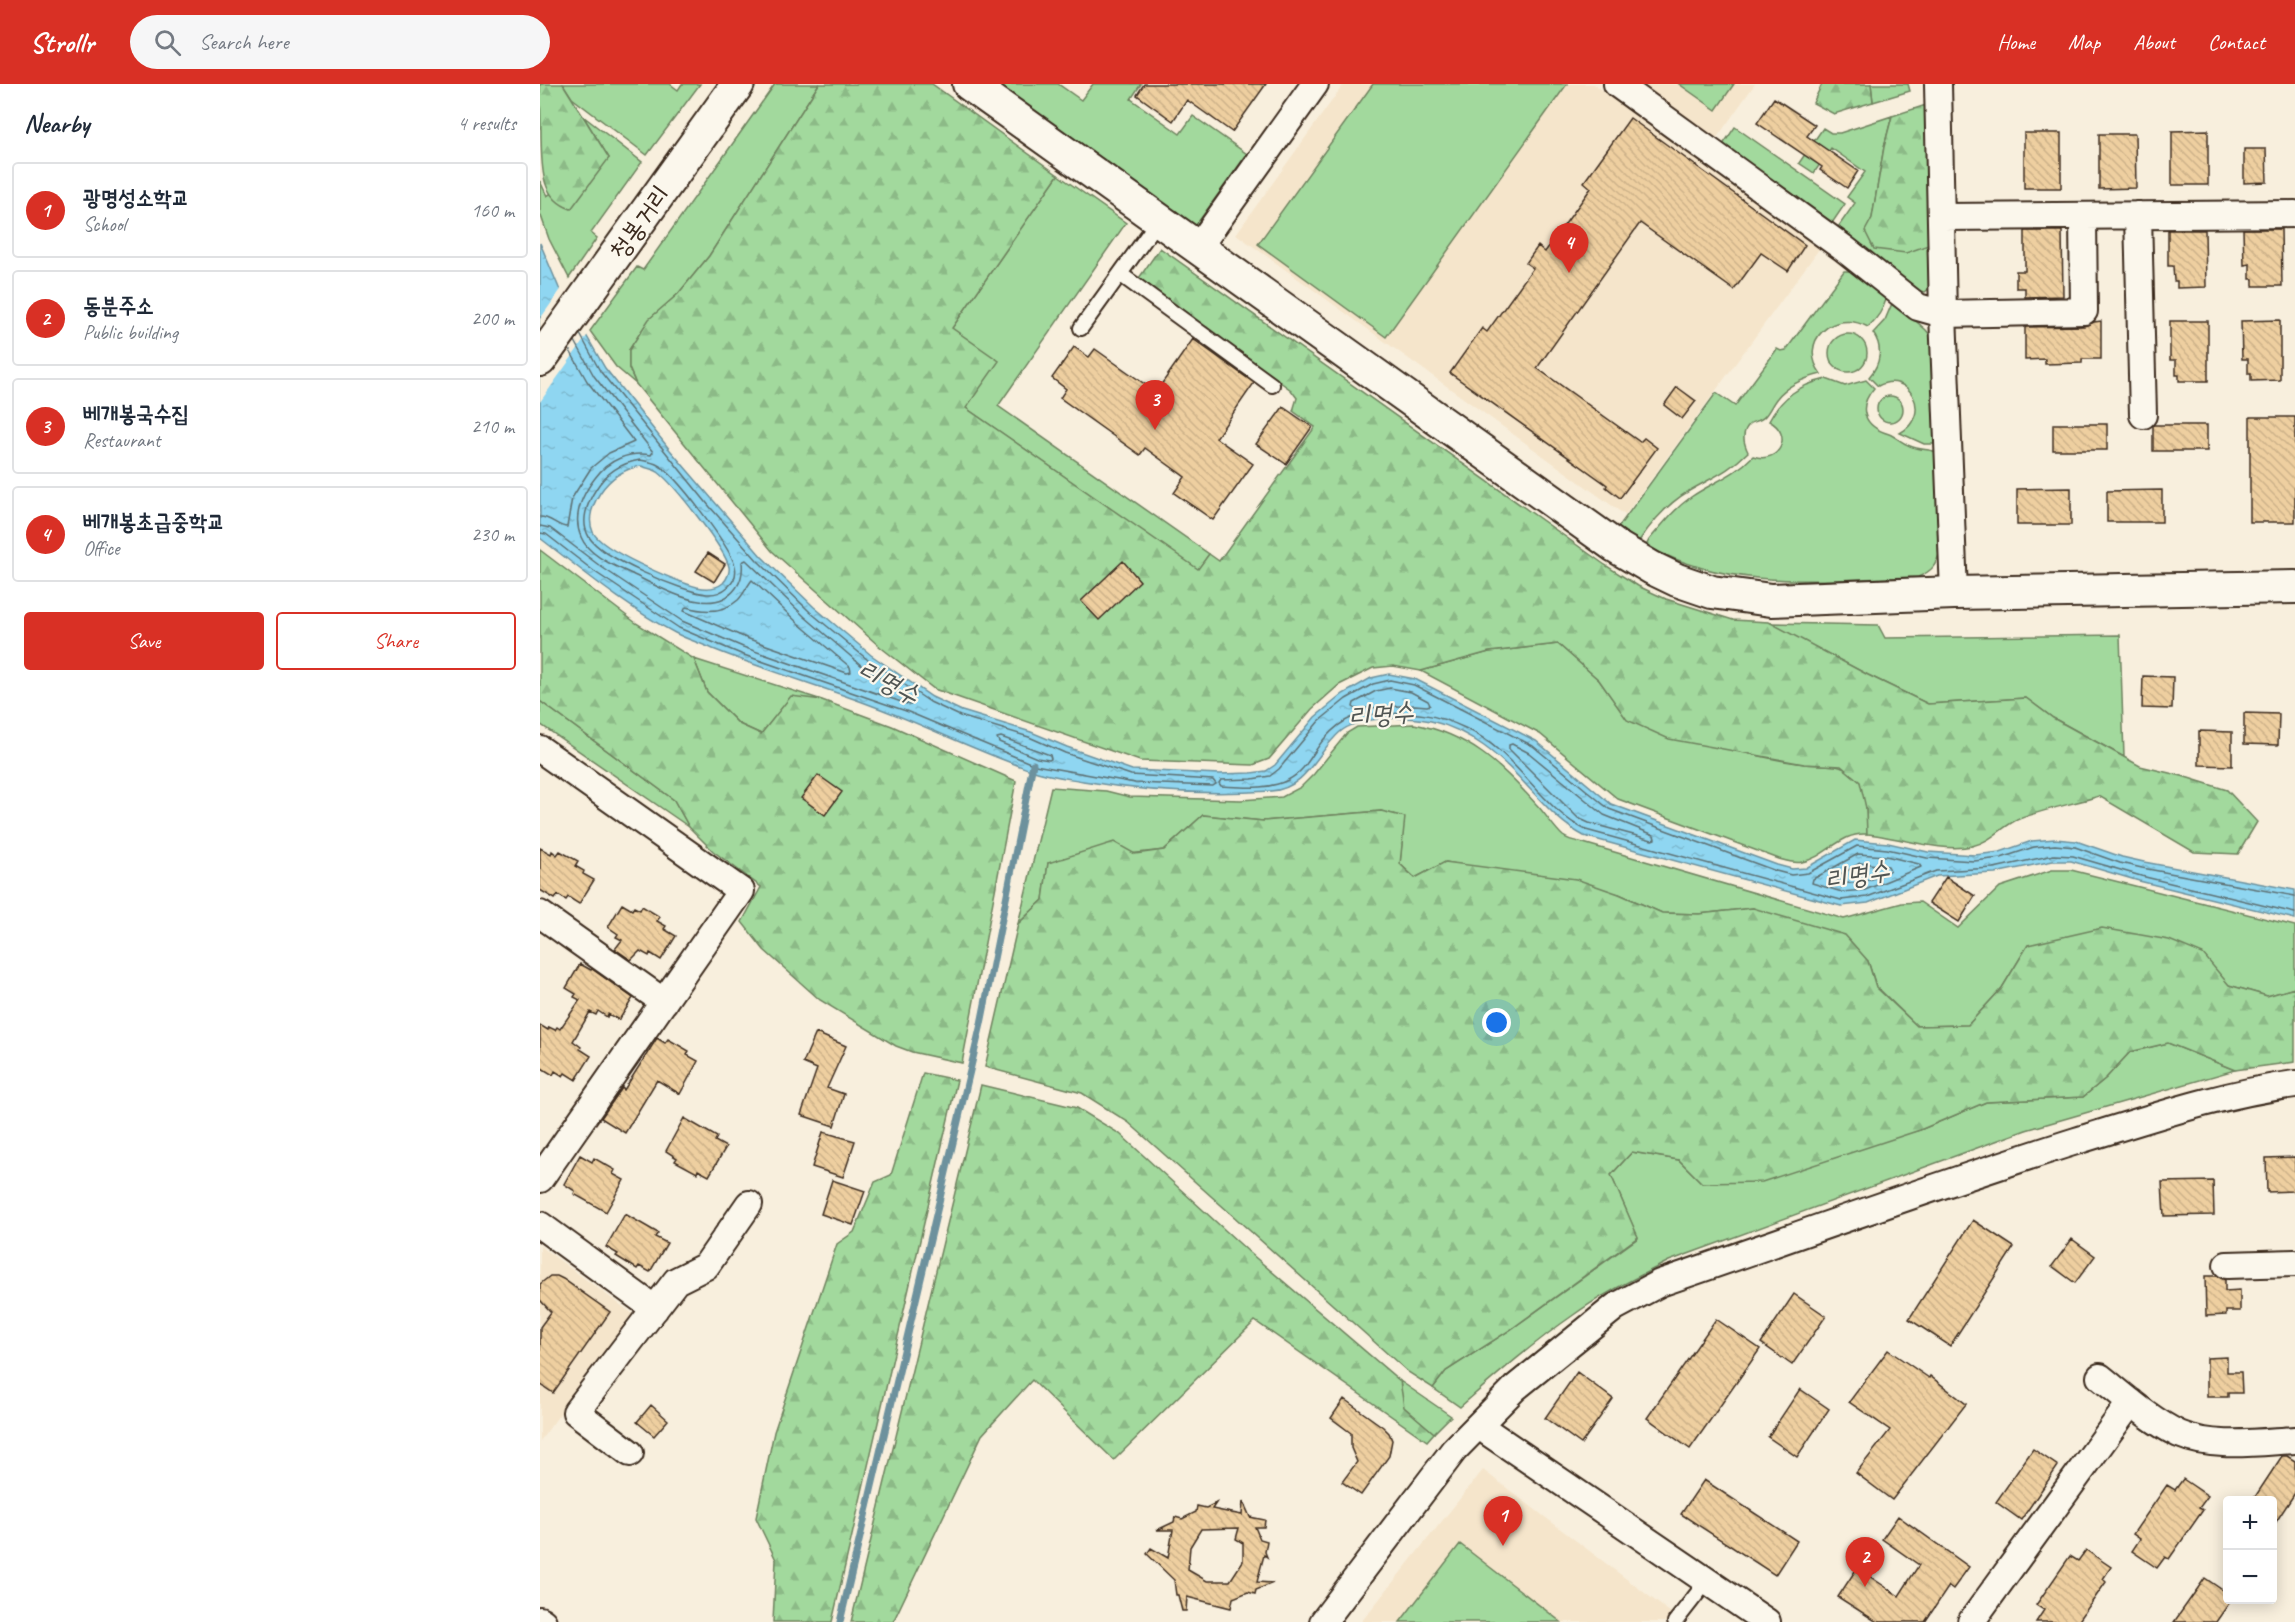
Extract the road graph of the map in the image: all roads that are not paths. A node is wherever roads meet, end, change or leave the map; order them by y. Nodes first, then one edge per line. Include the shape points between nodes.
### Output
1 (738, 84) edge
2 (969, 84) edge
3 (1316, 84) edge
4 (1617, 84) edge
5 (1938, 84) edge
6 (2295, 214) edge
7 (2138, 215) junction
8 (1941, 216) junction
9 (2083, 216) junction
10 (1158, 221) junction
11 (1197, 249) junction
12 (1120, 274) junction
13 (1943, 314) junction
14 (1080, 328) dead end
15 (540, 360) edge
16 (1272, 385) dead end
17 (2143, 415) dead end
18 (2295, 587) edge
19 (1953, 593) junction
20 (540, 749) edge
21 (540, 914) edge
22 (664, 1002) junction
23 (2295, 1084) edge
24 (540, 1179) edge
25 (749, 1204) dead end
26 (540, 1225) edge
27 (2295, 1263) edge
28 (2227, 1265) dead end
29 (655, 1309) junction
30 (2100, 1377) dead end
31 (2131, 1402) junction
32 (1479, 1426) junction
33 (2295, 1440) edge
34 (630, 1453) dead end
35 (1707, 1581) junction
36 (1976, 1620) edge
37 (1323, 1622) edge
38 (1675, 1622) edge
39 (1767, 1622) edge

1 - 15 street, 청봉거리
2 - 10 street
3 - 11 street
4 - 13 street via 1918,306
5 - 8 street
6 - 7 street
7 - 9 street
7 - 17 street
8 - 9 street
8 - 13 street
9 - 13 street via 2084,311
10 - 11 street
10 - 12 lane
11 - 19 street via 1615,546 1677,580 1712,592 1771,600
12 - 14 lane
12 - 16 lane
13 - 19 street
18 - 19 street
20 - 22 street via 741,891
21 - 22 street
22 - 24 street
23 - 32 street via 2186,1107 1660,1283 1616,1306 1515,1388
25 - 29 street via 705,1266 676,1281
26 - 29 street
27 - 28 street
29 - 34 street via 576,1412
30 - 31 street
31 - 33 street via 2158,1422 2203,1441
31 - 36 street
32 - 35 street
32 - 37 street via 1454,1450
35 - 38 lane
35 - 39 street

